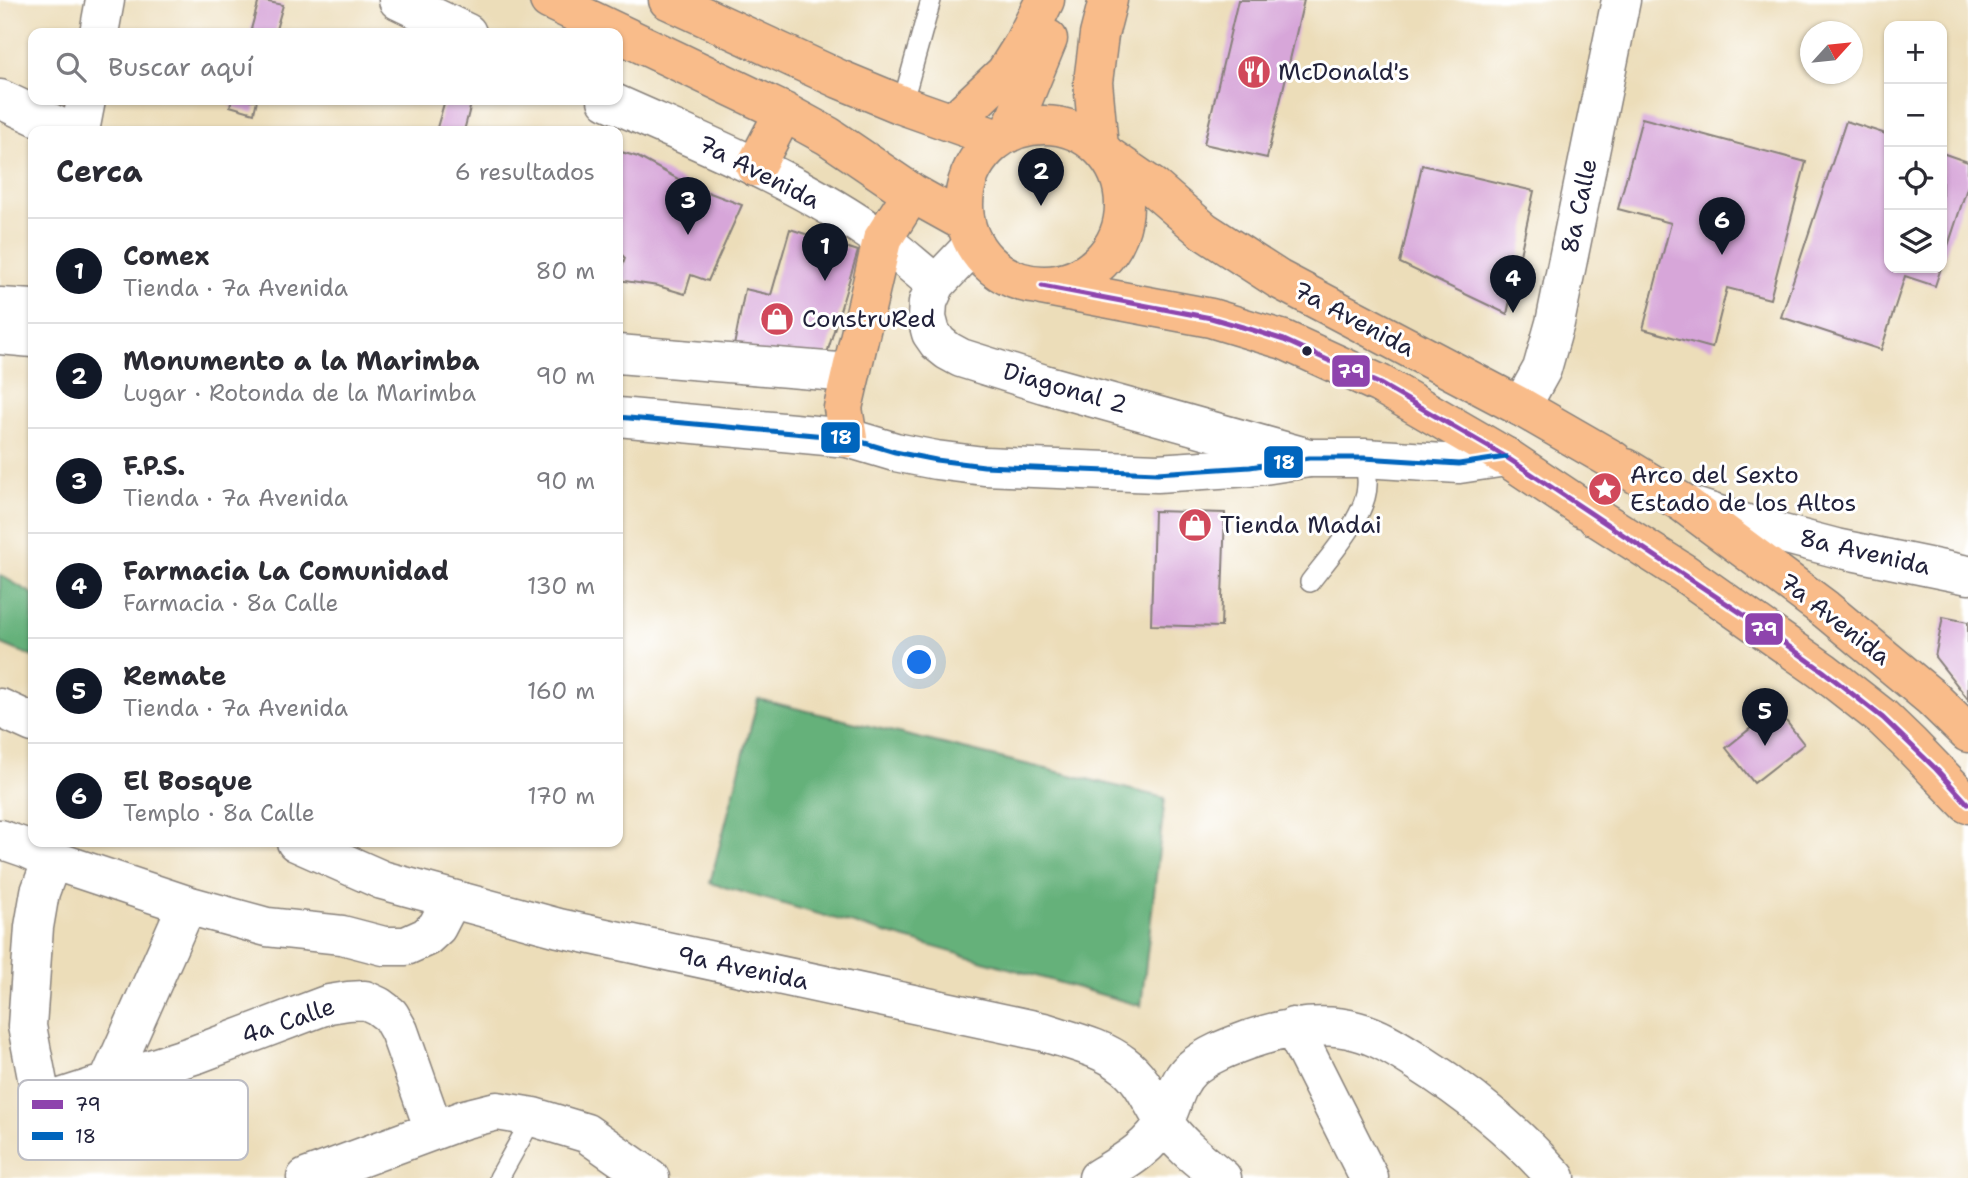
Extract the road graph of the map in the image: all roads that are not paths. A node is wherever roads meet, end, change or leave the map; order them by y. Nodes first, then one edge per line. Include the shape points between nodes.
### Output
1 (105, 0) edge
2 (398, 0) edge
3 (549, 0) edge
4 (667, 0) edge
5 (931, 0) edge
6 (1045, 0) edge
7 (1059, 0) edge
8 (1108, 0) edge
9 (1621, 0) edge
10 (100, 28) edge
11 (457, 28) edge
12 (608, 28) edge
13 (623, 35) edge
14 (0, 99) edge
15 (85, 105) edge
16 (618, 105) edge
17 (902, 105) junction
18 (784, 112) junction
19 (953, 122) junction
20 (57, 126) edge
21 (81, 126) edge
22 (1004, 136) junction
23 (1104, 152) junction
24 (755, 167) junction
25 (912, 193) junction
26 (970, 234) junction
27 (882, 240) junction
28 (936, 284) junction
29 (1042, 286) junction
30 (0, 307) edge
31 (28, 309) edge
32 (0, 335) edge
33 (28, 338) edge
34 (623, 354) edge
35 (850, 373) junction
36 (1521, 407) junction
37 (623, 417) edge
38 (848, 438) junction
39 (1506, 457) junction
40 (1309, 458) junction
41 (1364, 458) junction
42 (1683, 503) junction
43 (1968, 575) edge
44 (1310, 582) dead end
45 (0, 708) edge
46 (28, 721) edge
47 (1968, 733) edge
48 (1968, 804) edge
49 (0, 839) edge
50 (307, 847) edge
51 (52, 860) junction
52 (451, 900) junction
53 (187, 905) junction
54 (1293, 1027) junction
55 (14, 1028) edge
56 (33, 1080) edge
57 (109, 1080) edge
58 (117, 1080) edge
59 (533, 1117) junction
60 (1164, 1122) junction
61 (434, 1130) junction
62 (306, 1178) edge
63 (499, 1178) edge
64 (650, 1178) edge
65 (1098, 1178) edge
66 (1222, 1178) edge
67 (1369, 1178) edge
68 (1556, 1178) edge

1 - 10 street
2 - 11 street
3 - 12 main road
4 - 17 main road
5 - 17 lane
6 - 19 main road via 1004,72
7 - 22 main road via 1050,35
8 - 23 main road via 1093,82
9 - 36 street, 8a Calle via 1555,323 1542,369
13 - 18 main road
14 - 20 street
15 - 21 street
16 - 24 street, 7a Avenida
17 - 19 main road
18 - 24 main road
18 - 25 main road
19 - 22 main road
22 - 23 main road via 1036,125 1063,127
22 - 26 main road via 979,159 968,179 964,201
23 - 29 main road via 1123,190 1124,217 1116,243 1093,270 1077,279
23 - 36 main road, 7a Avenida via 1235,253
24 - 27 street, 7a Avenida
25 - 26 main road
25 - 27 main road
26 - 28 street
26 - 29 main road via 997,271 1018,282
27 - 28 street, 7a Avenida
27 - 35 main road
28 - 40 street, Diagonal 2 via 928,302 931,332 938,343 961,358
29 - 39 main road, 7a Avenida via 1212,318 1284,340 1380,384
30 - 31 street
32 - 33 street
34 - 35 street
35 - 38 main road via 843,408
36 - 42 main road, 7a Avenida
37 - 38 street, Diagonal 2
38 - 40 street, Diagonal 2 via 895,452 984,466 1157,473
39 - 41 street, Diagonal 2 via 1459,464
39 - 48 main road, 7a Avenida via 1823,671 1892,727
40 - 41 street, Diagonal 2
41 - 44 lane via 1367,486 1358,517
42 - 43 street, 8a Avenida via 1836,548
42 - 47 main road, 7a Avenida via 1825,609
45 - 46 street
49 - 51 street
50 - 52 street, 9a Avenida via 382,880
51 - 53 street
51 - 55 street, 4a Calle via 40,892
52 - 53 street via 437,927 406,946 267,928
52 - 60 street, 9a Avenida via 559,928 1044,1032 1101,1051 1126,1066 1146,1089
53 - 57 street
54 - 60 street via 1238,1044 1190,1070 1178,1086
54 - 67 street
54 - 68 street via 1357,1031 1390,1044 1487,1110
55 - 56 street, 4a Calle
58 - 61 street, 4a Calle via 329,1004 365,1000 390,1015 399,1031
59 - 61 street via 497,1111
59 - 63 lane
59 - 64 street via 586,1133
60 - 65 street via 1148,1144
60 - 66 street, 9a Avenida via 1183,1146
61 - 62 street

